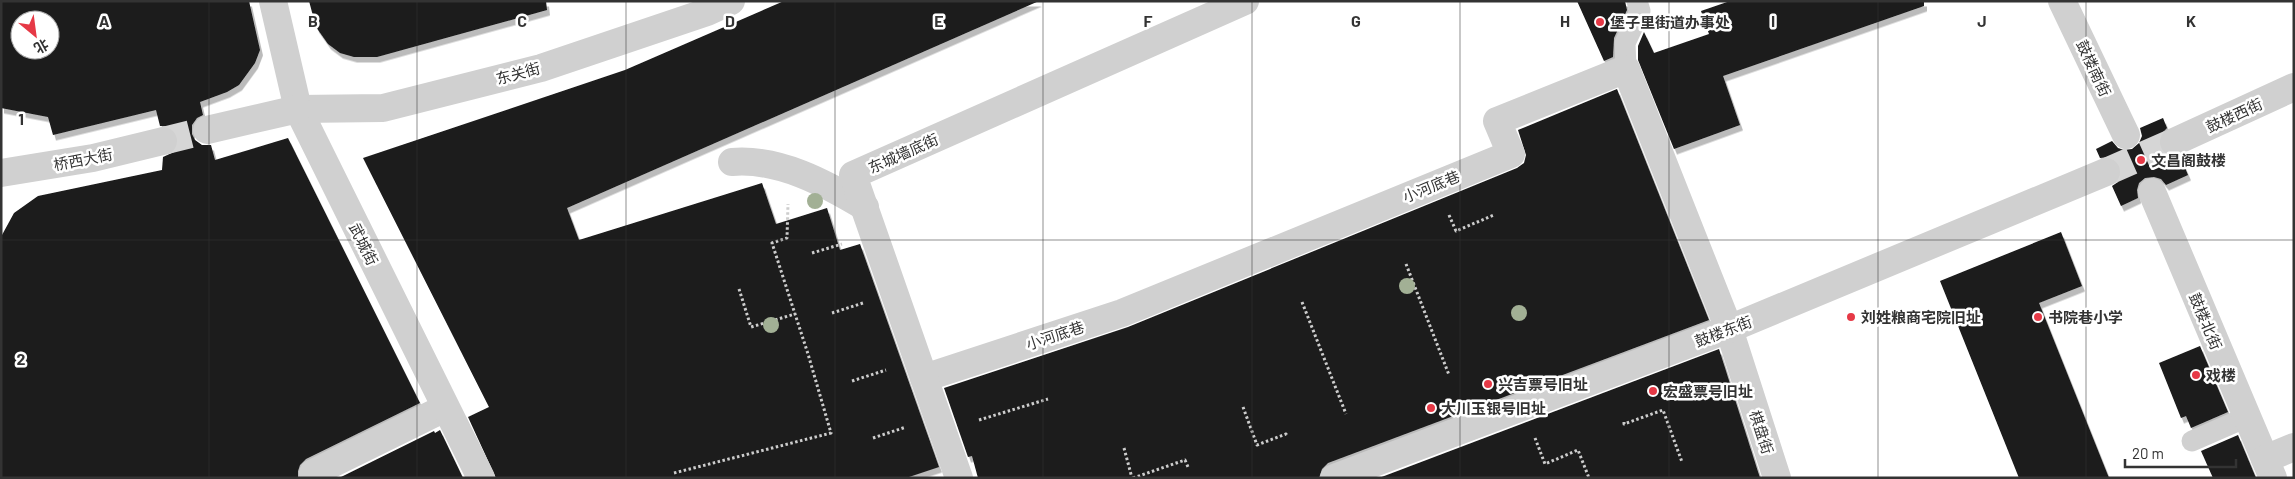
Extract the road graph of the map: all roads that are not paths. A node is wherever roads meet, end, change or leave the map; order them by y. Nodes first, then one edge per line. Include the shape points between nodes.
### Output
1 (273, 1) edge
2 (731, 1) edge
3 (1246, 1) edge
4 (1636, 1) edge
5 (2062, 1) edge
6 (1626, 69) junction
7 (2294, 87) edge
8 (298, 109) junction
9 (207, 130) tunnel mouth
10 (2126, 135) dead end
11 (163, 140) tunnel mouth
12 (2174, 142) tunnel mouth
13 (732, 162) dead end
14 (2106, 172) tunnel mouth
15 (1, 173) edge
16 (2152, 192) dead end
17 (865, 207) junction
18 (1729, 329) junction
19 (924, 378) junction
20 (445, 408) junction
21 (2247, 417) junction
22 (2192, 441) dead end
23 (2294, 447) edge
24 (2269, 469) edge
25 (312, 473) dead end
26 (481, 478) edge
27 (959, 478) edge
28 (1334, 478) edge
29 (1777, 478) edge

1 - 8 street, 武城街
2 - 8 street, 东关街 via 541,68 393,106
3 - 17 street, 东城墙底街 via 853,175
4 - 6 lane via 1640,11 1625,43
5 - 10 street, 鼓楼南街
6 - 18 street
6 - 19 street, 小河底巷 via 1497,120 1512,154 1122,313
7 - 12 street, 鼓楼西街
8 - 9 street
8 - 20 street, 武城街
11 - 15 street, 桥西大街 via 93,158
13 - 17 street via 765,163 788,170 820,182
14 - 18 street, 鼓楼东街
16 - 21 street, 鼓楼北街
17 - 19 street, 东城墙底街
18 - 28 street, 鼓楼东街
18 - 29 street, 棋盘街
19 - 27 street, 东城墙底街
20 - 25 street
20 - 26 street, 武城街
21 - 22 lane
21 - 24 street, 鼓楼北街
23 - 24 street

